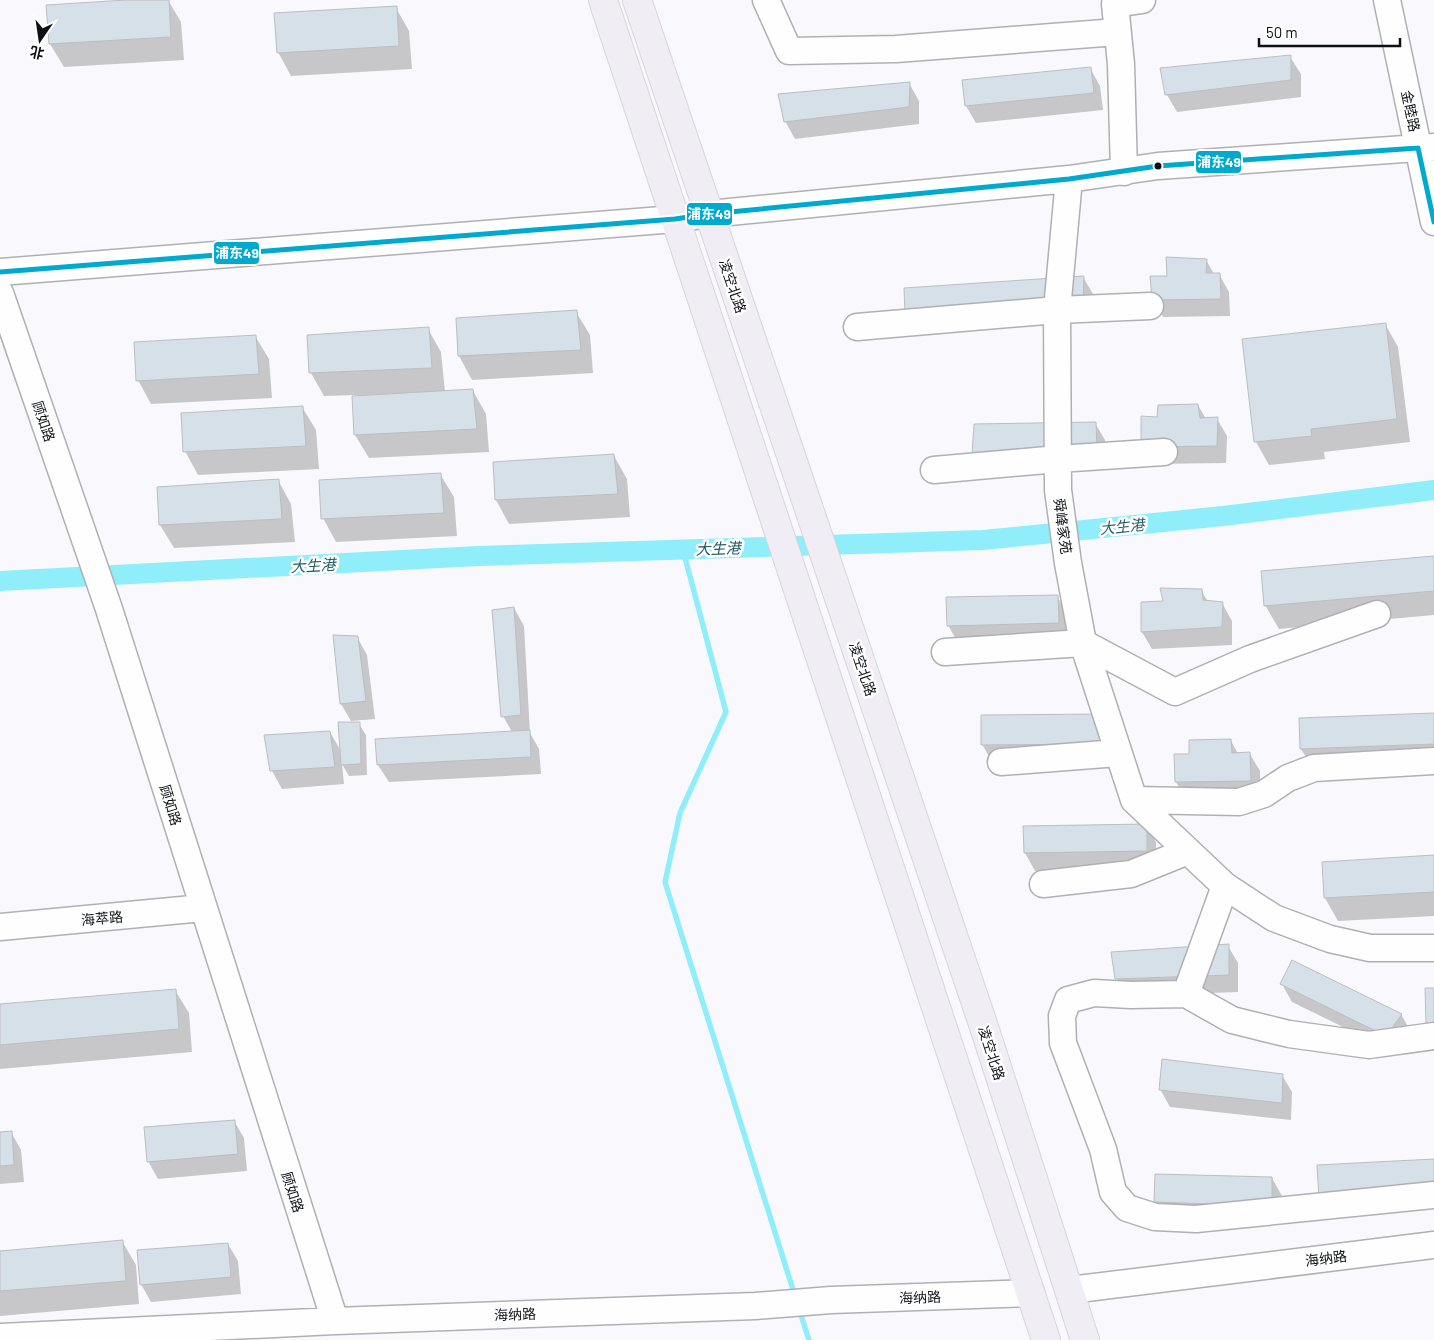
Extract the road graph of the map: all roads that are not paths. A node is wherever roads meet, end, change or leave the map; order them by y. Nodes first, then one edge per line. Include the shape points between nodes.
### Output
1 (603, 0) edge
2 (637, 0) edge
3 (766, 0) edge
4 (1142, 0) edge
5 (1387, 0) edge
6 (1117, 32) junction
7 (1426, 147) edge
8 (1124, 172) junction
9 (1069, 179) junction
10 (709, 214) junction
11 (674, 219) junction
12 (1434, 222) edge
13 (0, 272) edge
14 (0, 293) edge
15 (1150, 306) dead end
16 (1057, 310) junction
17 (857, 327) dead end
18 (1164, 452) dead end
19 (1058, 459) junction
20 (934, 470) dead end
21 (1377, 614) dead end
22 (1083, 643) junction
23 (945, 652) dead end
24 (1118, 753) junction
25 (1434, 761) edge
26 (1001, 762) dead end
27 (1134, 800) junction
28 (1188, 851) junction
29 (1043, 884) dead end
30 (1225, 886) junction
31 (203, 908) junction
32 (0, 927) edge
33 (1434, 948) edge
34 (1186, 994) junction
35 (1434, 1036) edge
36 (1434, 1195) edge
37 (1434, 1245) edge
38 (1070, 1290) junction
39 (1031, 1293) junction
40 (334, 1321) junction
41 (0, 1337) edge
42 (1046, 1340) edge
43 (1085, 1340) edge

1 - 11 main road
2 - 10 main road, 凌空北路
3 - 6 street via 789,51 896,49
4 - 6 street via 1115,4
5 - 7 street, 金睦路
6 - 8 street
7 - 8 street via 1158,166
7 - 12 street, 金睦路
8 - 9 street
9 - 10 street
9 - 16 street, 舜峰家苑
10 - 11 street
10 - 38 main road, 凌空北路
11 - 13 street
11 - 39 main road
14 - 31 street, 顾如路 via 109,609
15 - 16 street
16 - 17 street
16 - 19 street, 舜峰家苑
18 - 19 street
19 - 20 street
19 - 22 street, 舜峰家苑 via 1058,490
21 - 22 street via 1250,659 1175,692
22 - 23 street
22 - 24 street, 舜峰家苑
24 - 26 street
24 - 27 street, 舜峰家苑
25 - 27 street via 1314,768 1288,778 1264,794 1239,802
27 - 28 street
28 - 29 street via 1131,874
28 - 30 street
30 - 33 street via 1274,918 1330,939 1370,948
30 - 34 street
31 - 32 street, 海萃路
31 - 40 street, 顾如路
34 - 35 street via 1232,1020 1289,1034 1369,1045
34 - 36 street via 1131,996 1094,993 1068,1000 1062,1016 1063,1043 1103,1149 1113,1192 1127,1208 1155,1217 1196,1219
37 - 38 street, 海纳路
38 - 43 main road, 凌空北路
39 - 40 street, 海纳路
39 - 42 main road
40 - 41 street, 海纳路

